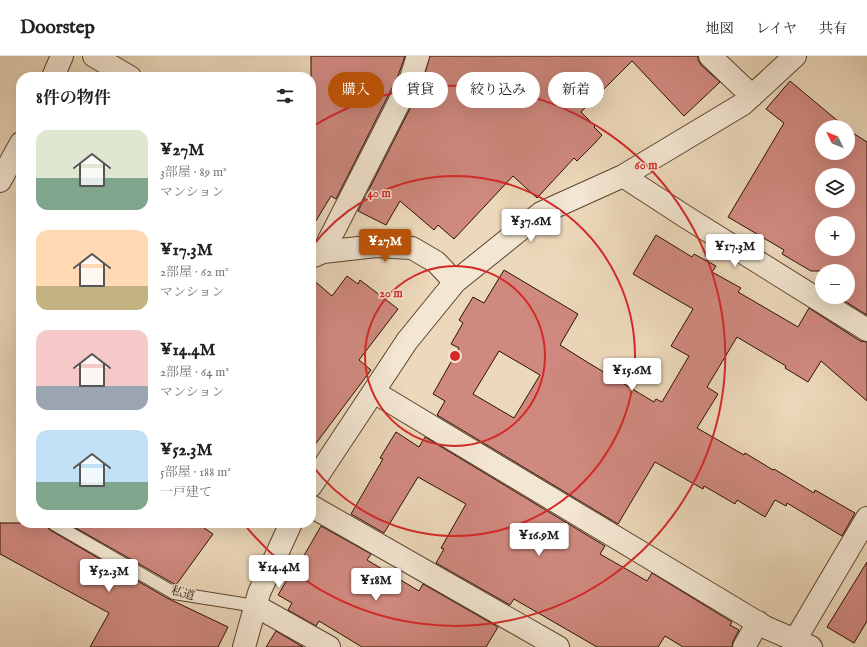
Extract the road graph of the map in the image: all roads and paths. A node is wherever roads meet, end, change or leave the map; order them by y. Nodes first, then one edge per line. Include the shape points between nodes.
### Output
1 (62, 56) edge
2 (94, 56) edge
3 (418, 56) edge
4 (710, 56) edge
5 (796, 56) edge
6 (55, 72) edge
7 (121, 72) edge
8 (752, 96) junction
9 (16, 152) edge
10 (623, 176) junction
11 (0, 181) edge
12 (317, 255) edge
13 (455, 282) junction
14 (867, 330) edge
15 (374, 392) junction
16 (316, 479) edge
17 (316, 509) edge
18 (867, 518) edge
19 (61, 528) edge
20 (289, 528) edge
21 (256, 606) junction
22 (758, 622) junction
23 (803, 643) edge
24 (244, 647) edge
25 (329, 647) edge
26 (558, 647) edge
27 (744, 647) edge

1 - 6 street
2 - 7 street
3 - 12 street via 410,81
4 - 8 street
5 - 8 street
8 - 10 street via 743,104
9 - 11 street
10 - 13 street via 541,213
10 - 14 street
12 - 13 street via 376,246 412,248 436,262
13 - 15 street via 407,341
15 - 16 street
15 - 22 street
17 - 26 street
18 - 23 street
19 - 21 lane, 私道 via 174,593
20 - 21 street via 259,593
21 - 24 street
21 - 25 street
22 - 23 street
22 - 27 street

